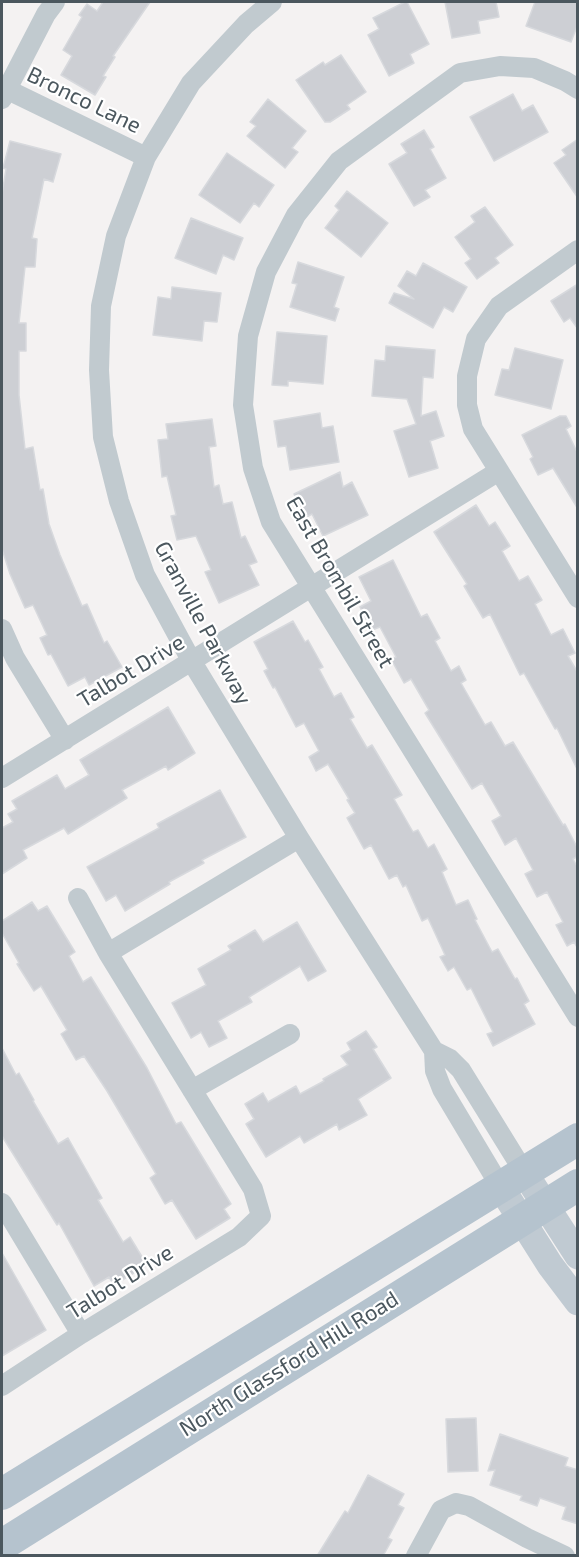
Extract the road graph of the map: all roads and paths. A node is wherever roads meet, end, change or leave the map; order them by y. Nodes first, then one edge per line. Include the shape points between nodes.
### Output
1 (55, 2) edge
2 (272, 2) edge
3 (578, 88) edge
4 (3, 92) edge
5 (146, 157) junction
6 (578, 250) edge
7 (499, 471) junction
8 (312, 587) junction
9 (578, 598) edge
10 (2, 629) edge
11 (192, 662) junction
12 (64, 740) junction
13 (2, 778) edge
14 (299, 838) junction
15 (78, 898) dead end
16 (108, 953) junction
17 (578, 1017) edge
18 (290, 1034) dead end
19 (434, 1051) junction
20 (192, 1090) junction
21 (578, 1139) edge
22 (512, 1179) junction
23 (578, 1185) edge
24 (2, 1203) edge
25 (533, 1213) junction
26 (578, 1256) edge
27 (578, 1302) edge
28 (81, 1334) junction
29 (2, 1386) edge
30 (2, 1494) edge
31 (2, 1545) edge
32 (416, 1556) edge
33 (565, 1556) edge

1 - 4 street
2 - 5 street, Granville Parkway via 191,83
3 - 8 street, East Brombil Street via 534,68 500,66 460,73 339,161 291,224 266,272 248,336 243,405 253,468 272,522
4 - 5 street, Bronco Lane
5 - 11 street, Granville Parkway via 116,236 101,306 103,437 119,501 145,575
6 - 7 street via 499,306 476,339 467,376 466,405 473,429
7 - 8 street, Talbot Drive
7 - 9 street
8 - 11 street, Talbot Drive
8 - 17 street, East Brombil Street
10 - 12 street
11 - 12 street, Talbot Drive
11 - 14 street, Granville Parkway
12 - 13 street, Talbot Drive
14 - 16 street
14 - 19 street, Granville Parkway
15 - 16 street
16 - 20 street
18 - 20 street
19 - 22 street, Granville Parkway via 435,1071 442,1089
19 - 22 street, Granville Parkway via 461,1070
20 - 28 street, Talbot Drive via 253,1189 261,1216 239,1236
21 - 22 main road, North Glassford Hill Road
22 - 25 street
22 - 30 main road, North Glassford Hill Road
23 - 25 main road, North Glassford Hill Road
24 - 28 street
25 - 26 street
25 - 27 street via 550,1265
25 - 31 main road, North Glassford Hill Road
28 - 29 street, Talbot Drive
32 - 33 street via 441,1510 456,1503

